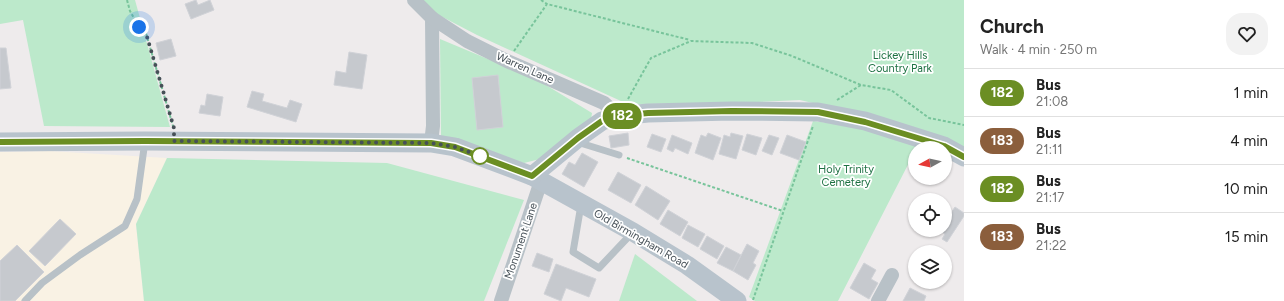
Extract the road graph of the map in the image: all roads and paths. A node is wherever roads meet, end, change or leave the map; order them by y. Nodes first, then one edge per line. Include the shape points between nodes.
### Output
1 (127, 0) edge
2 (414, 0) edge
3 (541, 0) edge
4 (547, 4) junction
5 (432, 18) junction
6 (691, 41) junction
7 (507, 61) junction
8 (861, 85) junction
9 (836, 100) dead end
10 (818, 112) junction
11 (618, 116) junction
12 (964, 125) edge
13 (145, 141) junction
14 (174, 141) junction
15 (574, 141) junction
16 (0, 142) edge
17 (431, 143) junction
18 (619, 155) joint
19 (964, 156) edge
20 (536, 179) junction
21 (581, 204) junction
22 (783, 211) junction
23 (633, 232) junction
24 (892, 275) dead end
25 (25, 301) edge
26 (501, 301) edge
27 (736, 301) edge
28 (752, 301) edge
29 (878, 301) edge

1 - 14 path via 139,27 145,30 174,128
2 - 5 street, Warren Lane
3 - 4 path
4 - 6 path
4 - 7 path
5 - 7 street, Warren Lane via 467,41
5 - 17 street
6 - 8 path via 752,43 792,56
6 - 11 path via 651,58
7 - 11 street, Warren Lane via 604,102
8 - 9 path
8 - 12 path via 891,90 929,118
10 - 11 main road via 648,113
10 - 19 main road via 865,122 944,146
10 - 22 path
11 - 15 main road via 602,121
13 - 14 main road, Old Birmingham Road
13 - 16 main road, Old Birmingham Road
13 - 25 lane via 137,199 125,226 42,283
14 - 17 main road, Old Birmingham Road
15 - 18 lane
15 - 20 main road
17 - 20 main road, Old Birmingham Road via 455,147
18 - 22 path
20 - 21 main road, Old Birmingham Road
20 - 26 street, Monument Lane
21 - 23 main road, Old Birmingham Road
21 - 23 lane via 572,252 600,268
22 - 28 path
23 - 27 main road, Old Birmingham Road via 687,265
24 - 29 street

